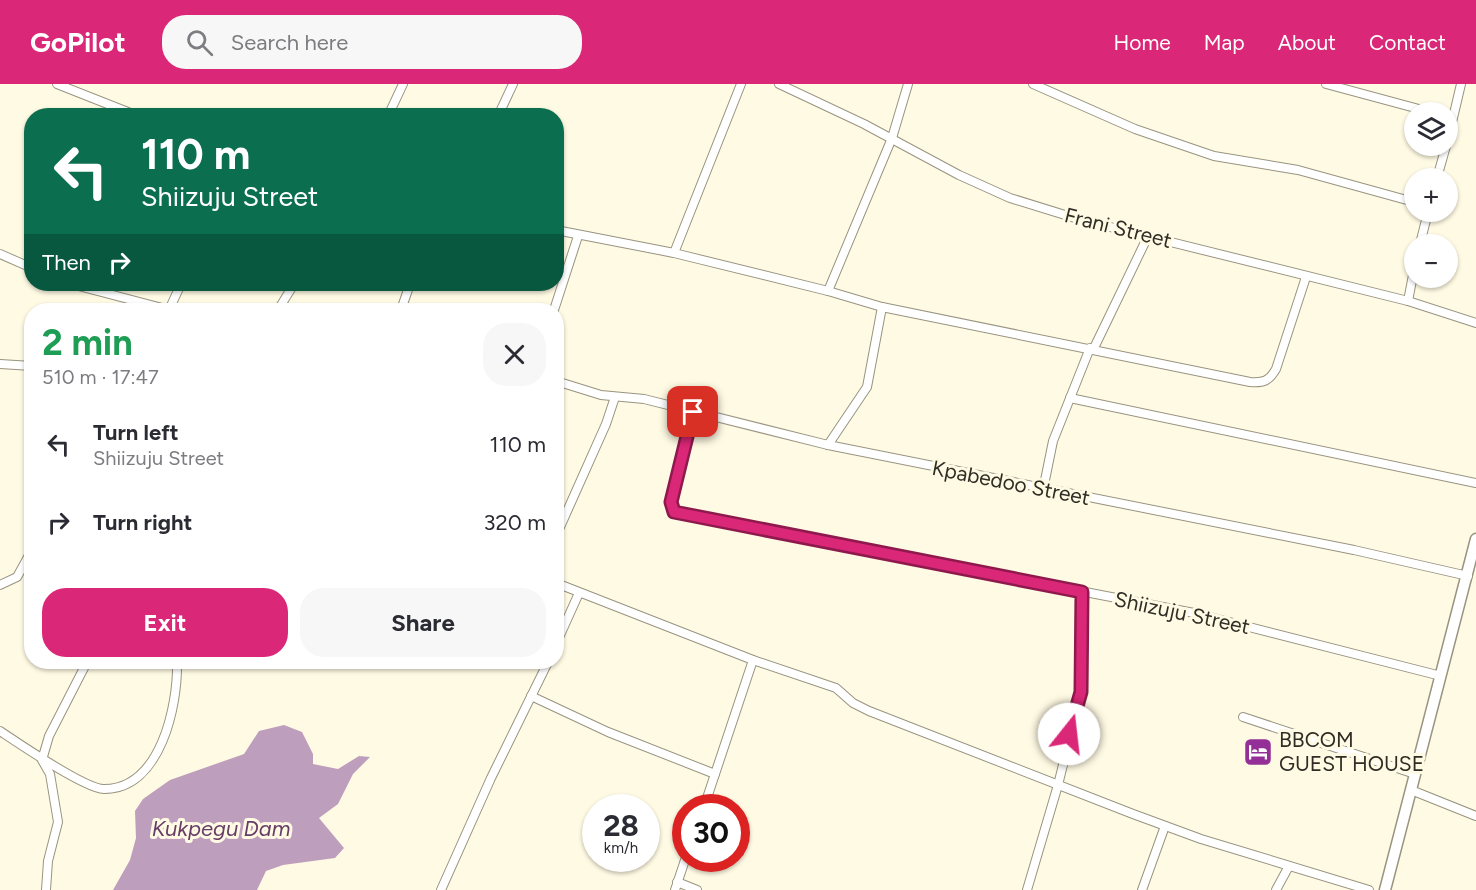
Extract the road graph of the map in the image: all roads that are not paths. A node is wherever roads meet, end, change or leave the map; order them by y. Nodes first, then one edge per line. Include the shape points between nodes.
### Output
1 (57, 84) edge
2 (403, 84) edge
3 (513, 84) edge
4 (741, 84) edge
5 (779, 84) edge
6 (908, 84) edge
7 (1033, 84) edge
8 (1326, 84) edge
9 (1461, 84) edge
10 (1455, 102) edge
11 (1404, 105) edge
12 (118, 108) edge
13 (392, 108) edge
14 (502, 108) edge
15 (892, 138) junction
16 (1404, 199) edge
17 (564, 232) edge
18 (578, 236) junction
19 (1148, 236) junction
20 (674, 253) junction
21 (0, 254) edge
22 (24, 264) edge
23 (1306, 277) junction
24 (564, 279) edge
25 (1410, 288) edge
26 (95, 291) edge
27 (828, 291) junction
28 (1407, 301) junction
29 (137, 303) edge
30 (882, 307) junction
31 (1476, 322) edge
32 (1092, 348) junction
33 (0, 364) edge
34 (24, 366) edge
35 (564, 383) edge
36 (615, 398) junction
37 (1070, 398) junction
38 (693, 412) junction
39 (828, 445) junction
40 (1476, 483) edge
41 (1043, 490) junction
42 (564, 518) edge
43 (1476, 538) edge
44 (24, 564) edge
45 (1468, 576) junction
46 (0, 585) edge
47 (564, 586) edge
48 (1082, 592) junction
49 (579, 593) junction
50 (564, 626) edge
51 (753, 660) junction
52 (83, 669) edge
53 (177, 669) edge
54 (544, 669) edge
55 (1441, 675) junction
56 (531, 696) junction
57 (1243, 717) dead end
58 (0, 731) edge
59 (42, 760) junction
60 (715, 774) junction
61 (1415, 774) junction
62 (1058, 784) junction
63 (1411, 790) junction
64 (708, 794) edge
65 (1476, 816) edge
66 (1165, 826) junction
67 (1289, 866) junction
68 (676, 886) edge
69 (46, 890) edge
70 (441, 890) edge
71 (697, 890) edge
72 (1027, 890) edge
73 (1142, 890) edge
74 (1276, 890) edge
75 (1369, 890) edge
76 (1385, 890) edge

1 - 12 street
2 - 13 street
3 - 14 street
4 - 20 street
5 - 15 street, Frani Street
6 - 15 street
7 - 16 street via 1135,129 1214,156 1298,170
8 - 11 street
9 - 10 street
15 - 19 street, Frani Street via 1010,198
15 - 27 street
17 - 18 street
18 - 20 street
18 - 24 street
19 - 23 street, Frani Street
19 - 32 street
20 - 27 street
21 - 22 street
23 - 28 street, Frani Street
23 - 32 street via 1276,369 1270,380 1262,383
25 - 28 street
26 - 29 street
27 - 30 street
28 - 31 street, Frani Street
30 - 32 street
30 - 39 street via 867,387
32 - 37 street
33 - 34 street
35 - 36 street, Kpabedoo Street
36 - 38 street, Kpabedoo Street via 644,399
36 - 42 street
37 - 40 street
37 - 41 street via 1048,458
38 - 39 street, Kpabedoo Street
38 - 48 street, Shiizuju Street via 671,502 674,512
39 - 41 street, Kpabedoo Street
41 - 45 street, Kpabedoo Street
43 - 45 street
44 - 46 street via 16,578
45 - 55 street
47 - 49 street
48 - 55 street, Shiizuju Street via 1194,613
48 - 62 street via 1081,692
49 - 50 street
49 - 51 street
51 - 60 street
51 - 62 street via 836,688 857,705
52 - 59 street via 49,736
53 - 59 street via 170,722 146,769 120,786 102,789
54 - 56 street
55 - 61 street
56 - 60 street via 628,741
56 - 70 street
57 - 61 street
58 - 59 street
59 - 69 street via 50,774 58,822 48,861
60 - 64 street
61 - 63 street
62 - 66 street
62 - 72 street
63 - 65 street
63 - 76 street
66 - 67 street
66 - 73 street
67 - 74 street
67 - 75 street
68 - 71 street

